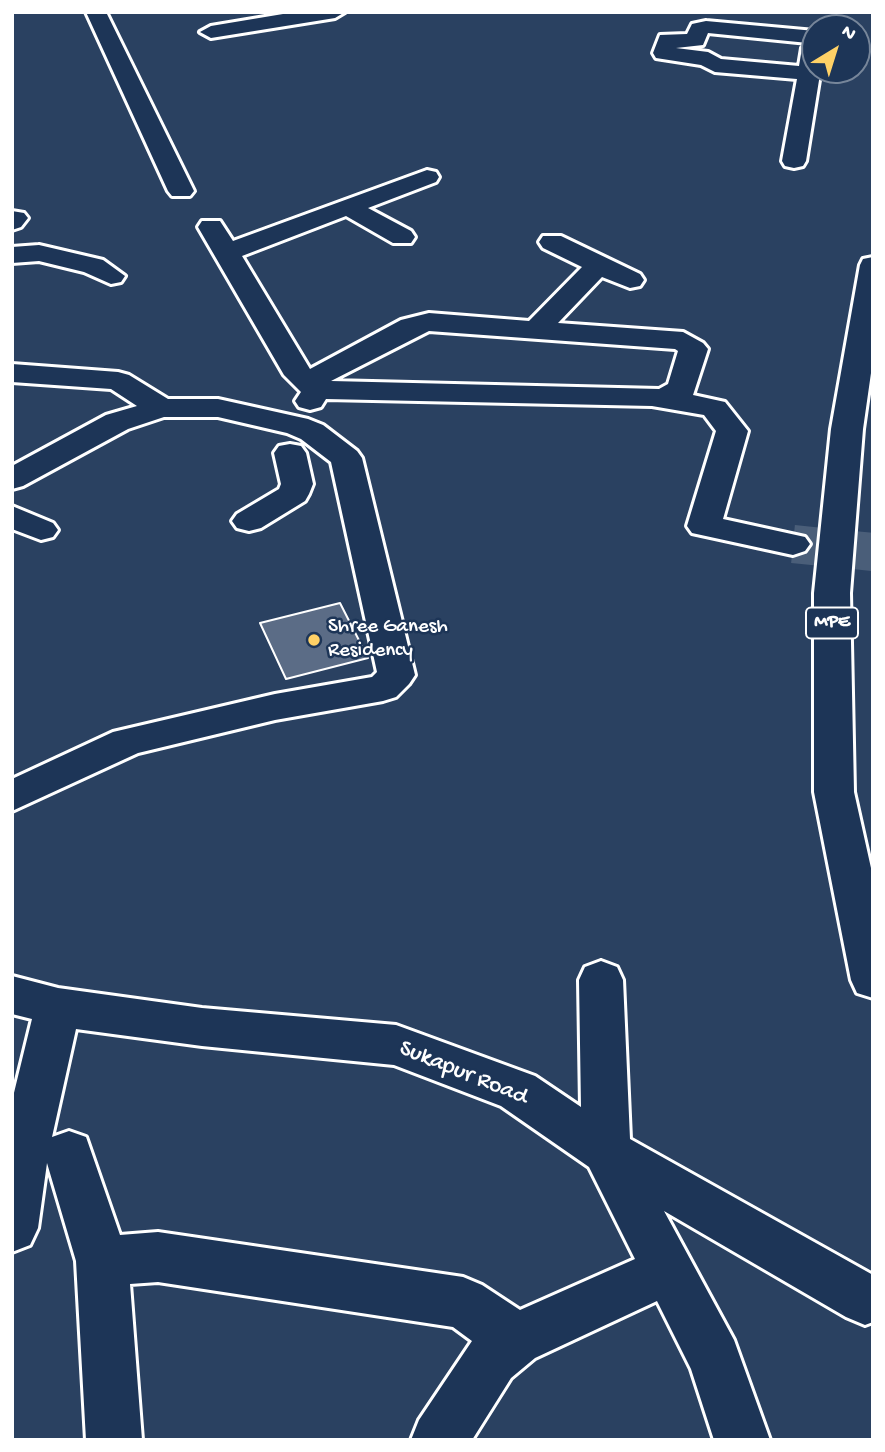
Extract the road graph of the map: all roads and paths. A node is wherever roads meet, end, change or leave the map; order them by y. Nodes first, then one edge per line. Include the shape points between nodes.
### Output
1 (96, 12) edge
2 (335, 12) edge
3 (801, 29) edge
4 (211, 32) dead end
5 (801, 73) edge
6 (807, 84) edge
7 (794, 161) dead end
8 (426, 177) dead end
9 (181, 191) dead end
10 (348, 207) junction
11 (211, 227) dead end
12 (402, 237) dead end
13 (552, 242) dead end
14 (14, 252) edge
15 (226, 253) junction
16 (873, 264) edge
17 (599, 265) junction
18 (111, 276) dead end
19 (630, 280) dead end
20 (536, 330) junction
21 (12, 373) edge
22 (312, 386) junction
23 (664, 399) junction
24 (162, 408) junction
25 (198, 422) dead end
26 (137, 429) dead end
27 (300, 437) junction
28 (12, 479) edge
29 (12, 502) edge
30 (250, 521) dead end
31 (793, 544) tunnel mouth
32 (12, 796) edge
33 (873, 979) edge
34 (601, 981) dead end
35 (12, 995) edge
36 (58, 1007) junction
37 (606, 1151) junction
38 (69, 1153) dead end
39 (12, 1228) edge
40 (102, 1261) junction
41 (668, 1270) junction
42 (864, 1299) dead end
43 (516, 1339) junction
44 (114, 1440) edge
45 (439, 1440) edge
46 (742, 1440) edge

1 - 9 main road
2 - 4 main road
3 - 5 main road via 699,28 695,40 668,40 664,53 708,59 715,65
6 - 7 main road
8 - 10 main road
10 - 12 main road
10 - 15 main road
11 - 15 main road
13 - 17 main road
14 - 18 main road via 38,253
15 - 22 main road via 299,375
16 - 33 main road, MPE via 847,429 832,593 834,792
17 - 19 main road
17 - 20 main road
20 - 22 main road via 429,322 411,326
20 - 23 main road via 683,341 693,349 682,389
21 - 24 main road via 118,381
22 - 23 main road
22 - 27 main road
23 - 31 main road via 714,408 732,431 704,526
24 - 27 main road via 218,408
24 - 28 main road via 96,432
25 - 27 main road via 246,433
26 - 29 main road via 114,437
27 - 30 main road via 293,494
27 - 32 main road via 346,458 397,674 383,688 275,707 127,742
34 - 37 main road
35 - 36 main road, Sukapur Road
36 - 37 main road, Sukapur Road via 202,1027 396,1045 518,1091
36 - 39 main road
37 - 41 main road
37 - 42 main road, Sukapur Road
38 - 40 main road
40 - 43 main road via 158,1257 463,1303
40 - 44 main road
41 - 43 main road
41 - 46 main road via 715,1359
43 - 45 main road via 492,1359

